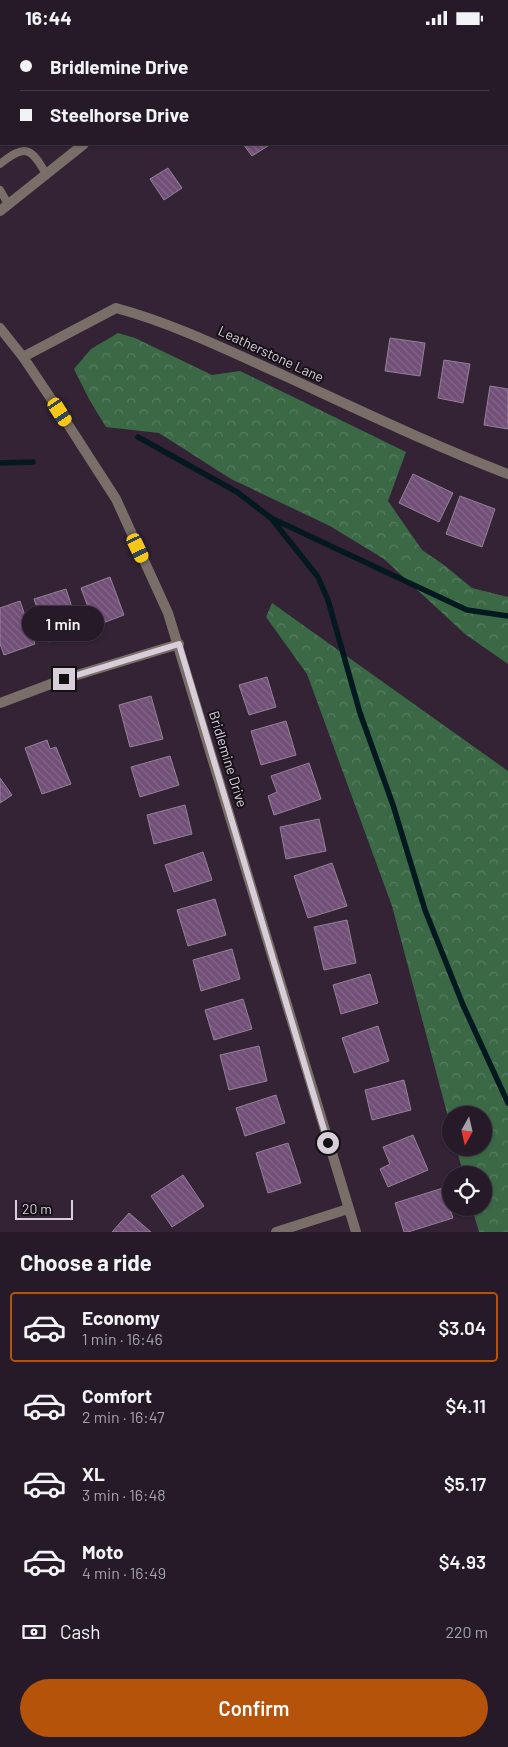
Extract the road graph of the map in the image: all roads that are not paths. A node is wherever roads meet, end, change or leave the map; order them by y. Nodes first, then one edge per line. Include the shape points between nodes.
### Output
1 (83, 145) edge
2 (27, 147) edge
3 (0, 164) edge
4 (46, 173) junction
5 (0, 190) edge
6 (4, 207) edge
7 (0, 328) edge
8 (22, 357) junction
9 (508, 475) edge
10 (179, 644) junction
11 (0, 703) edge
12 (348, 1209) junction
13 (276, 1232) edge
14 (356, 1232) edge

1 - 4 street
2 - 3 lane
2 - 4 lane
4 - 6 street
5 - 6 lane
7 - 8 street, Bridlemine Drive
8 - 9 street, Leatherstone Lane via 116,308 190,332 439,447
8 - 10 street, Bridlemine Drive via 116,499
10 - 11 street via 64,679
10 - 12 street, Bridlemine Drive
12 - 13 street
12 - 14 street, Bridlemine Drive

